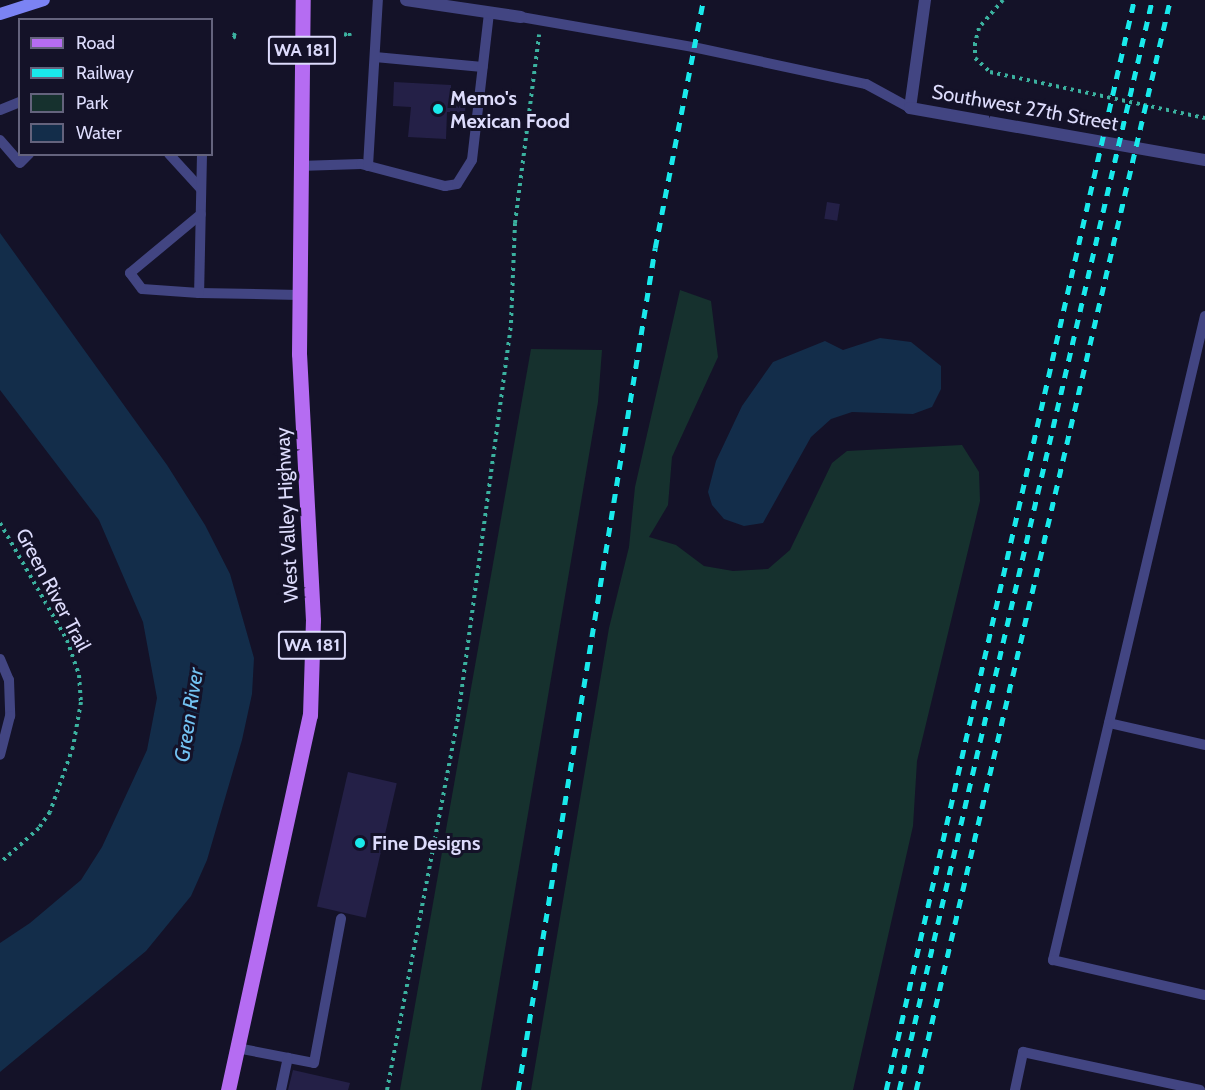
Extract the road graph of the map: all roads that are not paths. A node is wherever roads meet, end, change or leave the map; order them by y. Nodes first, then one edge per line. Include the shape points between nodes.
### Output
1 (44, 0) edge
2 (303, 0) edge
3 (378, 0) edge
4 (406, 0) edge
5 (924, 0) edge
6 (477, 5) edge
7 (489, 12) junction
8 (0, 14) edge
9 (521, 17) joint
10 (375, 57) junction
11 (483, 67) junction
12 (18, 103) edge
13 (910, 108) junction
14 (0, 110) edge
15 (0, 140) edge
16 (27, 156) edge
17 (171, 156) edge
18 (202, 156) edge
19 (1205, 160) edge
20 (300, 166) junction
21 (368, 166) junction
22 (201, 189) junction
23 (201, 214) junction
24 (199, 293) junction
25 (299, 295) junction
26 (1205, 316) edge
27 (0, 659) edge
28 (1109, 723) junction
29 (1205, 745) edge
30 (0, 755) edge
31 (340, 919) dead end
32 (1205, 995) edge
33 (237, 1048) junction
34 (288, 1058) junction
35 (228, 1090) edge
36 (281, 1090) edge
37 (1015, 1090) edge
38 (1200, 1090) edge

1 - 8 main road
2 - 20 main road, West Valley Highway / WA 181
3 - 10 lane
4 - 6 street
5 - 13 street, Southwest 27th Street
6 - 7 street
7 - 9 street
7 - 11 lane
9 - 13 lane via 693,47 866,84
10 - 11 lane
10 - 21 lane
11 - 21 lane via 472,160 457,184 445,186
12 - 14 lane
13 - 19 street, Southwest 27th Street
15 - 16 lane via 21,163
17 - 22 lane
18 - 22 lane
20 - 21 lane
20 - 25 main road, West Valley Highway / WA 181
22 - 23 lane
23 - 24 lane
23 - 24 lane via 130,273 142,290
24 - 25 lane
25 - 33 main road, West Valley Highway / WA 181 via 306,529 313,620 310,715
26 - 28 lane
27 - 30 lane via 9,680 10,716
28 - 29 lane
28 - 32 lane via 1053,960
31 - 34 lane via 314,1063
33 - 34 lane
33 - 35 main road, West Valley Highway / WA 181
34 - 36 lane
37 - 38 lane via 1023,1052

